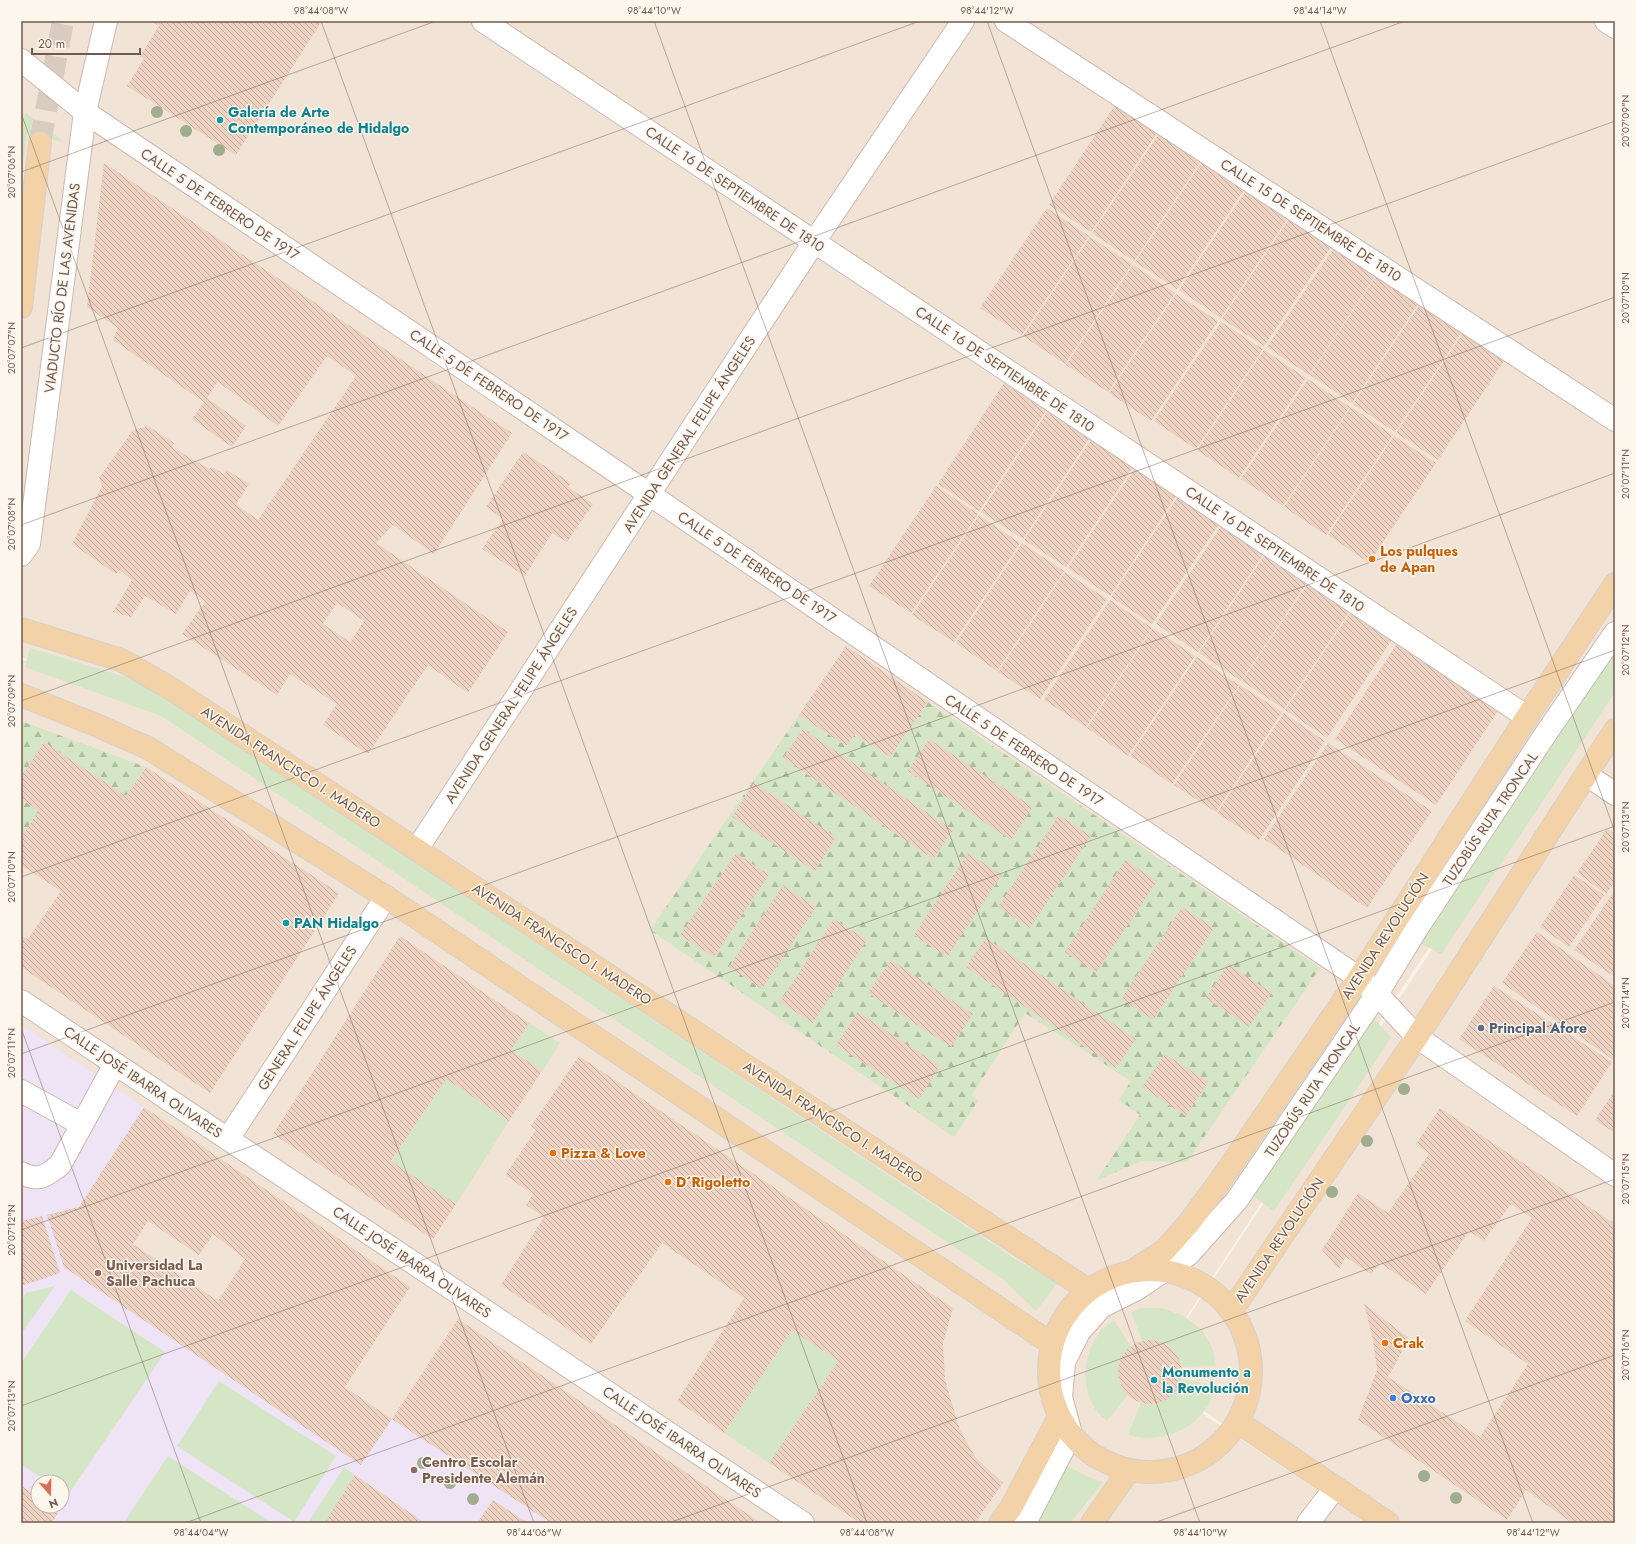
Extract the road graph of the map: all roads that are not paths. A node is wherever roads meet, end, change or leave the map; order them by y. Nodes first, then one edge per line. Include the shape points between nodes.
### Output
1 (106, 21) edge
2 (483, 21) edge
3 (963, 21) edge
4 (1006, 21) edge
5 (1606, 21) edge
6 (1615, 26) edge
7 (21, 60) edge
8 (85, 112) junction
9 (40, 143) tunnel mouth
10 (814, 242) junction
11 (21, 307) edge
12 (1615, 420) edge
13 (650, 494) junction
14 (21, 556) edge
15 (1615, 584) edge
16 (21, 629) edge
17 (1615, 633) edge
18 (21, 695) edge
19 (1527, 717) junction
20 (1615, 730) edge
21 (1587, 775) junction
22 (1615, 794) edge
23 (417, 849) junction
24 (386, 897) junction
25 (1359, 978) junction
26 (1377, 994) junction
27 (21, 1001) edge
28 (1417, 1037) junction
29 (115, 1064) junction
30 (21, 1091) edge
31 (81, 1124) junction
32 (228, 1139) junction
33 (21, 1173) edge
34 (1615, 1174) edge
35 (1134, 1270) junction
36 (1161, 1272) junction
37 (1088, 1290) junction
38 (1232, 1310) junction
39 (1052, 1344) junction
40 (1059, 1416) junction
41 (1238, 1422) junction
42 (1071, 1434) junction
43 (1130, 1470) junction
44 (1335, 1488) junction
45 (803, 1523) edge
46 (1000, 1523) edge
47 (1025, 1523) edge
48 (1092, 1523) edge
49 (1308, 1523) edge
50 (1388, 1523) edge

1 - 8 street, VIADUCTO RÍO DE LAS AVENIDAS
2 - 10 street, CALLE 16 DE SEPTIEMBRE DE 1810
3 - 10 street, AVENIDA GENERAL FELIPE ÁNGELES
4 - 12 street, CALLE 15 DE SEPTIEMBRE DE 1810
5 - 6 street
7 - 8 street, CALLE 5 DE FEBRERO DE 1917
8 - 13 street, CALLE 5 DE FEBRERO DE 1917
8 - 14 street, VIADUCTO RÍO DE LAS AVENIDAS via 29,544
9 - 11 main road
10 - 13 street, AVENIDA GENERAL FELIPE ÁNGELES
10 - 19 street, CALLE 16 DE SEPTIEMBRE DE 1810
13 - 23 street, AVENIDA GENERAL FELIPE ÁNGELES
13 - 25 street, CALLE 5 DE FEBRERO DE 1917
15 - 19 main road, AVENIDA REVOLUCIÓN
16 - 23 main road, AVENIDA FRANCISCO I. MADERO via 121,660 170,688
17 - 26 street, TUZOBÚS RUTA TRONCAL via 1420,923
18 - 24 main road via 148,748
19 - 25 main road, AVENIDA REVOLUCIÓN
20 - 21 main road, AVENIDA REVOLUCIÓN
21 - 22 street
21 - 28 main road, AVENIDA REVOLUCIÓN
23 - 37 main road, AVENIDA FRANCISCO I. MADERO
24 - 32 street, GENERAL FELIPE ÁNGELES
24 - 39 main road
25 - 26 street, CALLE 5 DE FEBRERO DE 1917
25 - 35 main road, AVENIDA REVOLUCIÓN via 1189,1223 1165,1250
26 - 28 street, CALLE 5 DE FEBRERO DE 1917
26 - 36 street, TUZOBÚS RUTA TRONCAL via 1237,1200 1189,1254
27 - 29 street, CALLE JOSÉ IBARRA OLIVARES
28 - 34 street, CALLE 5 DE FEBRERO DE 1917
28 - 38 main road, AVENIDA REVOLUCIÓN
29 - 31 street
29 - 32 street, CALLE JOSÉ IBARRA OLIVARES
30 - 31 street
31 - 33 street via 60,1165 46,1176 31,1178
32 - 45 street, CALLE JOSÉ IBARRA OLIVARES
35 - 36 main road
35 - 37 main road via 1110,1277
36 - 38 main road via 1191,1278 1207,1286
36 - 42 street, TUZOBÚS RUTA TRONCAL via 1135,1290 1101,1307 1079,1332 1064,1362 1061,1397
37 - 39 main road via 1066,1314
38 - 41 main road via 1246,1335 1252,1363 1250,1391
39 - 40 main road via 1048,1368 1051,1394
40 - 42 main road
40 - 46 main road via 1011,1508
41 - 43 main road via 1229,1436 1210,1453 1186,1466 1158,1472
41 - 44 main road
42 - 43 main road via 1089,1452 1108,1463
42 - 47 street
43 - 48 main road
44 - 49 street
44 - 50 main road

